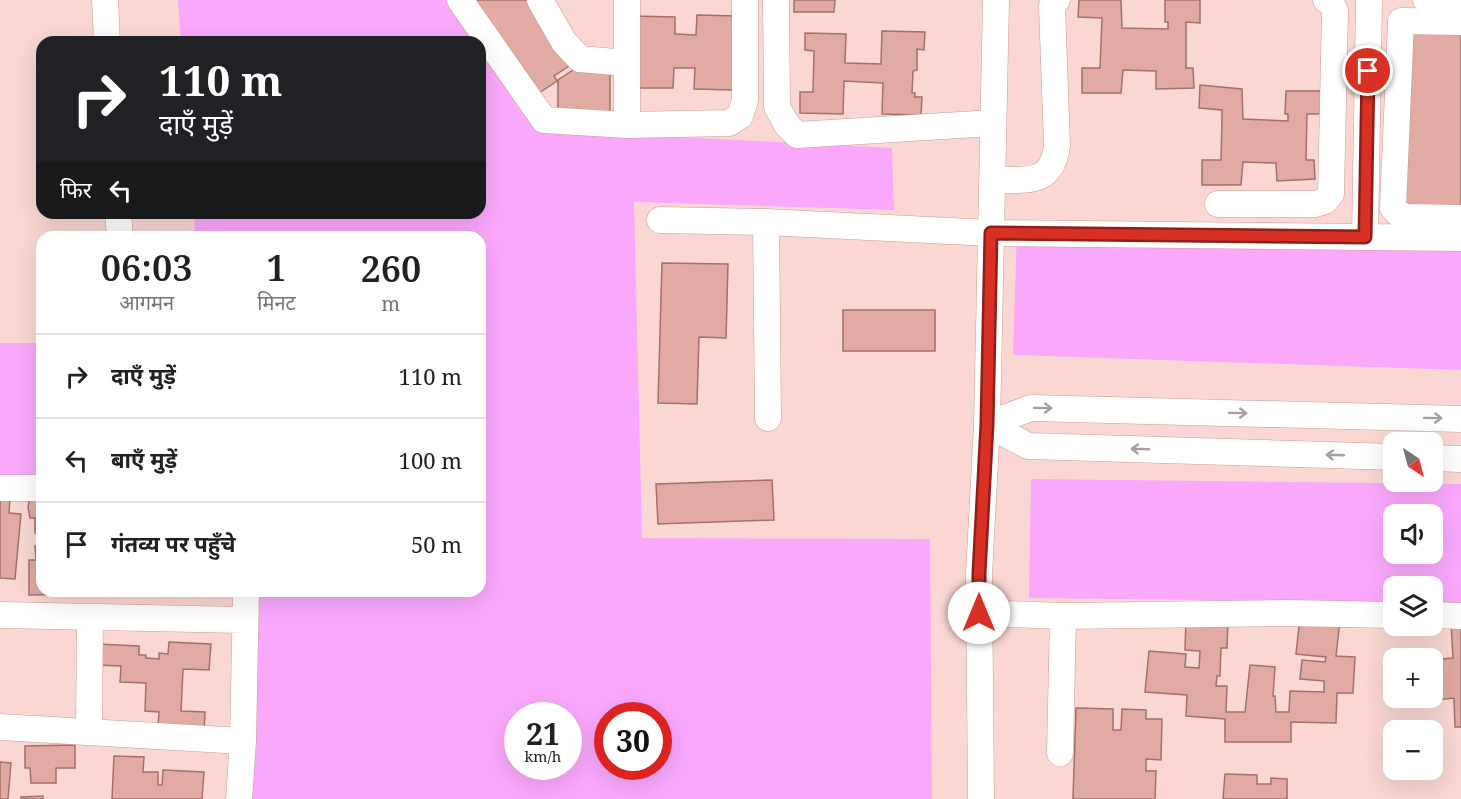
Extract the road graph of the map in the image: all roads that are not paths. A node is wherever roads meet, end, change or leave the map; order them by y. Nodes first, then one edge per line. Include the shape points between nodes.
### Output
1 (105, 0) edge
2 (460, 0) edge
3 (540, 0) edge
4 (627, 0) edge
5 (745, 0) edge
6 (776, 0) edge
7 (996, 0) edge
8 (1057, 0) edge
9 (1326, 0) edge
10 (1426, 0) edge
11 (1461, 1) edge
12 (1369, 12) edge
13 (1401, 21) junction
14 (1461, 22) edge
15 (107, 36) edge
16 (485, 36) edge
17 (486, 37) edge
18 (627, 63) junction
19 (993, 123) junction
20 (627, 125) junction
21 (993, 180) junction
22 (1218, 204) dead end
23 (1461, 218) edge
24 (660, 220) dead end
25 (766, 222) junction
26 (991, 233) junction
27 (1365, 237) junction
28 (1461, 238) edge
29 (768, 418) dead end
30 (1461, 419) edge
31 (987, 424) junction
32 (1383, 457) edge
33 (1443, 458) edge
34 (1461, 459) edge
35 (0, 488) edge
36 (36, 488) edge
37 (246, 597) edge
38 (979, 613) junction
39 (0, 615) edge
40 (1383, 615) edge
41 (1443, 615) edge
42 (1063, 616) junction
43 (1461, 616) edge
44 (90, 617) junction
45 (244, 620) junction
46 (0, 727) edge
47 (89, 732) junction
48 (243, 741) junction
49 (1060, 753) dead end
50 (239, 799) edge
51 (981, 799) edge

1 - 15 street
2 - 16 street
3 - 18 street via 564,42 580,59
4 - 18 street
5 - 20 street via 745,100 740,116 729,123
6 - 19 street via 777,107 797,135
7 - 19 street
8 - 21 street via 1052,6 1058,145 1055,161 1039,177
9 - 22 street via 1335,11 1331,194 1315,204
10 - 11 street
12 - 13 street
12 - 27 street
13 - 14 street
13 - 23 street via 1393,208 1405,217
17 - 20 street via 544,120
18 - 20 street
19 - 21 street
21 - 26 street
24 - 25 street
25 - 26 street
25 - 29 street
26 - 27 street
26 - 31 street
27 - 28 street
31 -> 30 street via 1031,408
32 -> 31 street via 1028,446
31 - 38 street
33 - 34 street
35 - 36 street
37 - 45 street
38 - 42 street
38 - 51 street
39 - 44 street
40 - 42 street
41 - 43 street
42 - 49 street
44 - 45 street
44 - 47 street
45 - 48 street
46 - 47 street
47 - 48 street
48 - 50 street

